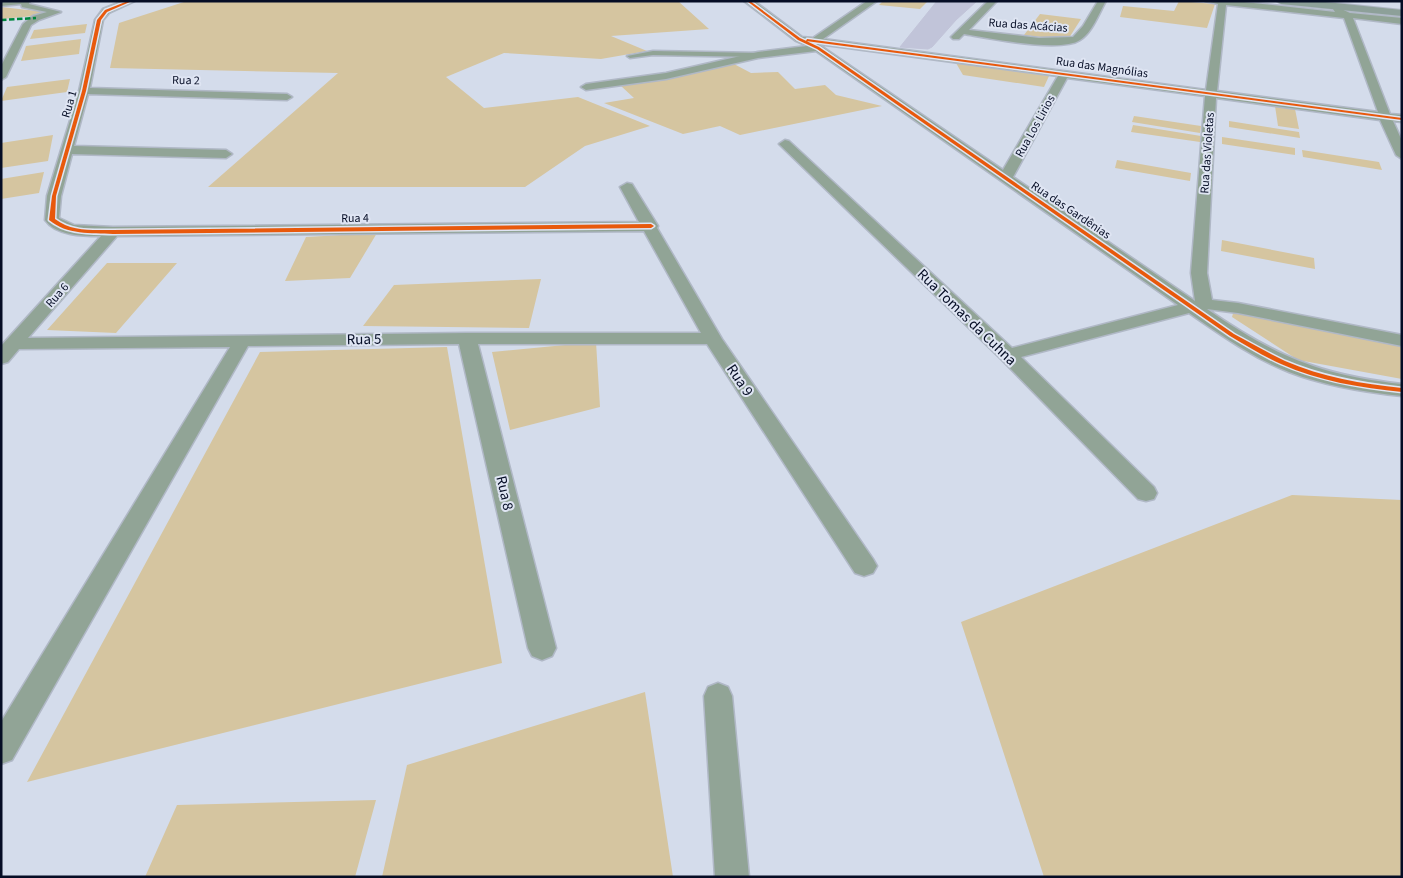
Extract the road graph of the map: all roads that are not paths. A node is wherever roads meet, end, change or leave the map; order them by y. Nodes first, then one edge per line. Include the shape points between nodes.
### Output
1 (25, 1) edge
2 (131, 1) edge
3 (748, 1) edge
4 (873, 1) edge
5 (993, 1) edge
6 (1102, 1) edge
7 (1282, 1) edge
8 (1313, 1) edge
9 (1218, 2) edge
10 (1, 4) edge
11 (1324, 5) junction
12 (1390, 5) edge
13 (1367, 10) junction
14 (1402, 11) edge
15 (1347, 14) junction
16 (1402, 21) edge
17 (961, 31) junction
18 (817, 44) junction
19 (945, 50) junction
20 (758, 54) junction
21 (630, 56) dead end
22 (1064, 74) junction
23 (1, 77) edge
24 (586, 87) dead end
25 (84, 91) junction
26 (1211, 94) junction
27 (287, 96) dead end
28 (1384, 117) junction
29 (1402, 119) edge
30 (785, 144) dead end
31 (67, 150) junction
32 (226, 154) dead end
33 (1402, 155) edge
34 (1005, 179) junction
35 (627, 187) dead end
36 (650, 226) junction
37 (60, 227) joint
38 (112, 232) junction
39 (1198, 306) junction
40 (467, 338) junction
41 (713, 339) junction
42 (243, 340) junction
43 (1402, 341) edge
44 (15, 344) junction
45 (1008, 356) junction
46 (1, 358) edge
47 (1402, 390) edge
48 (1146, 493) dead end
49 (864, 566) dead end
50 (542, 648) dead end
51 (718, 696) dead end
52 (1, 750) edge
53 (732, 877) edge

1 - 10 street
1 - 23 street via 25,5 57,12 27,24
2 - 25 street, Rua 1 via 106,11 99,20
3 - 18 street, Rua das Gardênias via 799,39
4 - 18 street
5 - 17 street
6 - 17 street, Rua das Acácias via 1078,37 1071,41 1053,42
7 - 11 highway
8 - 12 highway
9 - 15 street
9 - 26 street, Rua das Violetas
11 - 13 highway
11 - 15 street
12 - 14 highway
13 - 14 highway
13 - 15 street via 1352,10
15 - 16 street
15 - 28 street
17 - 19 street
18 - 19 street, Rua das Magnólias
18 - 20 street
18 - 34 street, Rua das Gardênias
19 - 22 street, Rua das Magnólias
20 - 21 lane via 653,53
20 - 24 street via 666,76
22 - 26 street, Rua das Magnólias
22 - 34 street, Rua Los Lirios
25 - 27 street, Rua 2
25 - 31 street, Rua 1
26 - 28 street, Rua das Magnólias
26 - 39 street, Rua das Violetas
28 - 29 street, Rua das Magnólias
28 - 33 street
30 - 45 street, Rua Tomas da Cuhna
31 - 32 street
31 - 37 street, Rua 1 via 54,196 52,220
34 - 39 street, Rua das Gardênias
35 - 36 street, Rua 9
36 - 38 street, Rua 4
36 - 41 street, Rua 9
37 - 38 street, Rua 4
38 - 44 street, Rua 6
39 - 43 street, Rua das Gardênias via 1238,308
39 - 45 street
39 - 47 street, Rua das Gardênias via 1232,335 1282,362 1312,374
40 - 41 street, Rua 5
40 - 42 street, Rua 5
40 - 50 street, Rua 8
41 - 49 street, Rua 9
42 - 44 street, Rua 5
42 - 52 street
44 - 46 street, Rua 6
45 - 48 street, Rua Tomas da Cuhna
51 - 53 street

